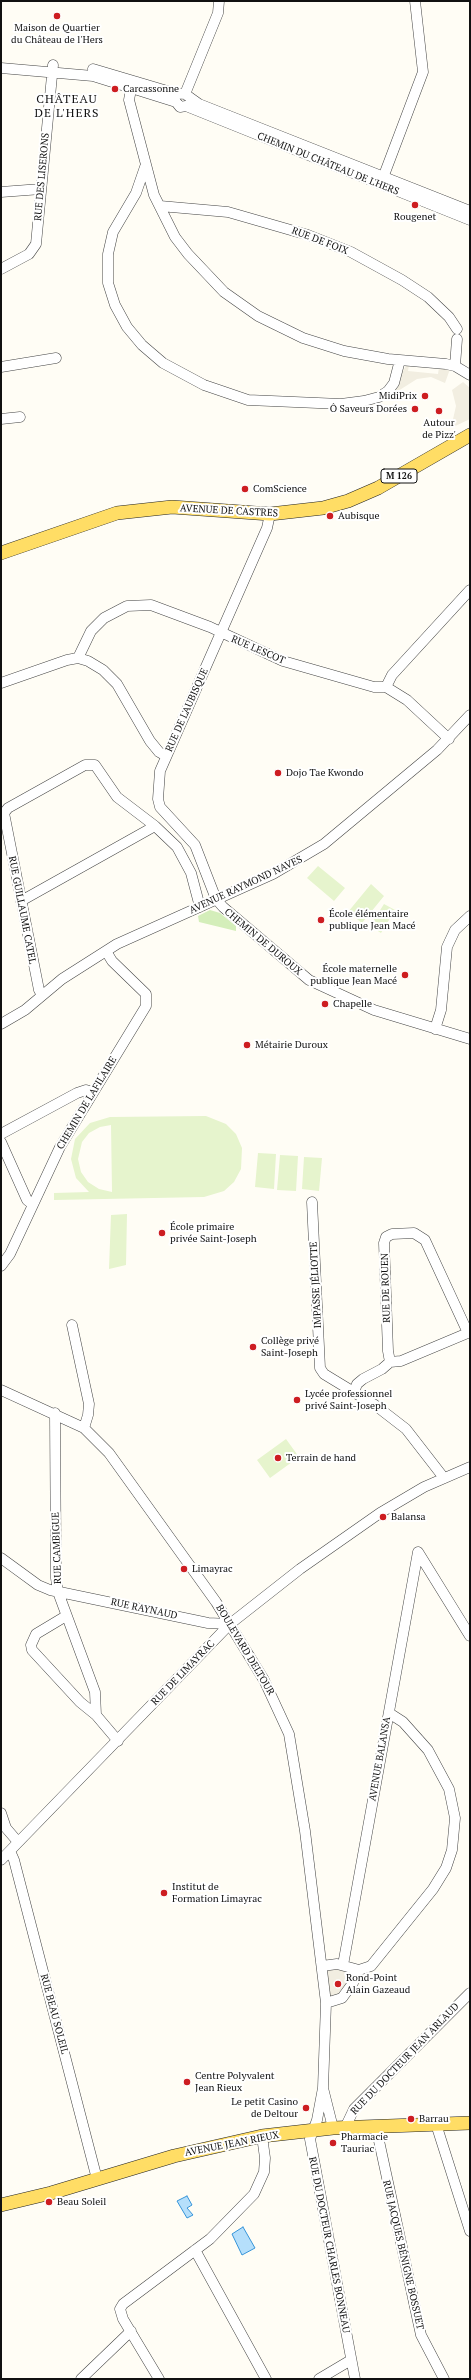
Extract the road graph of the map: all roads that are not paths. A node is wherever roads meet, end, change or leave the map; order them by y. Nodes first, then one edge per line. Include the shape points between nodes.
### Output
1 (219, 1) edge
2 (415, 1) edge
3 (4, 68) edge
4 (52, 69) junction
5 (134, 85) junction
6 (141, 92) junction
7 (183, 99) junction
8 (133, 113) junction
9 (145, 167) junction
10 (382, 181) junction
11 (41, 189) junction
12 (1, 192) edge
13 (136, 193) junction
14 (154, 195) junction
15 (160, 206) junction
16 (470, 211) edge
17 (470, 220) edge
18 (1, 269) edge
19 (56, 358) dead end
20 (400, 360) junction
21 (455, 366) junction
22 (1, 367) edge
23 (470, 375) edge
24 (20, 417) dead end
25 (1, 419) edge
26 (470, 435) edge
27 (270, 514) junction
28 (1, 553) edge
29 (470, 590) edge
30 (221, 634) junction
31 (78, 658) junction
32 (1, 683) edge
33 (386, 687) junction
34 (470, 715) edge
35 (449, 739) junction
36 (166, 756) junction
37 (155, 826) junction
38 (216, 899) junction
39 (21, 902) junction
40 (200, 907) junction
41 (470, 916) edge
42 (106, 951) junction
43 (42, 995) junction
44 (1, 1024) edge
45 (435, 1029) junction
46 (470, 1039) edge
47 (93, 1092) junction
48 (1, 1134) edge
49 (1, 1142) edge
50 (312, 1202) dead end
51 (32, 1204) junction
52 (1, 1266) edge
53 (72, 1325) dead end
54 (469, 1332) edge
55 (390, 1362) junction
56 (1, 1390) edge
57 (354, 1392) junction
58 (55, 1413) junction
59 (84, 1428) junction
60 (470, 1467) edge
61 (444, 1478) junction
62 (1, 1558) edge
63 (58, 1592) junction
64 (66, 1616) junction
65 (230, 1624) junction
66 (470, 1636) edge
67 (389, 1713) junction
68 (96, 1715) junction
69 (118, 1741) junction
70 (1, 1813) edge
71 (18, 1842) junction
72 (10, 1851) junction
73 (1, 1860) edge
74 (343, 1965) junction
75 (322, 1966) junction
76 (355, 1969) junction
77 (470, 1993) edge
78 (326, 2003) junction
79 (323, 2088) junction
80 (470, 2123) edge
81 (436, 2124) junction
82 (376, 2127) junction
83 (339, 2128) junction
84 (313, 2130) junction
85 (262, 2136) junction
86 (97, 2179) junction
87 (1, 2205) edge
88 (470, 2231) edge
89 (195, 2250) junction
90 (131, 2331) junction
91 (351, 2360) junction
92 (81, 2379) edge
93 (159, 2379) edge
94 (266, 2379) edge
95 (319, 2379) edge
96 (355, 2379) edge
97 (444, 2379) edge

1 - 7 street via 218,13
2 - 10 street via 423,72
3 - 4 street, CHEMIN DU CHÂTEAU DE L'HERS
4 - 5 street, CHEMIN DU CHÂTEAU DE L'HERS
4 - 11 street, RUE DES LISERONS
5 - 6 street
5 - 7 street, CHEMIN DU CHÂTEAU DE L'HERS
5 - 8 street via 129,100
6 - 7 street, CHEMIN DU CHÂTEAU DE L'HERS
6 - 8 street
7 - 10 street, CHEMIN DU CHÂTEAU DE L'HERS
8 - 9 street
9 - 13 street
9 - 14 street
10 - 16 street, CHEMIN DU CHÂTEAU DE L'HERS
10 - 17 street, CHEMIN DU CHÂTEAU DE L'HERS
11 - 12 street
11 - 18 street, RUE DES LISERONS via 34,249
13 - 14 street via 143,191
13 - 20 street via 113,232 108,254 108,283 115,305 127,327 142,345 163,363 204,385 248,400 341,404 371,399 388,391 394,383
14 - 15 street
15 - 20 street via 175,236 188,254 224,292 258,316 303,338
15 - 21 street, RUE DE FOIX via 228,212 308,235 351,252 402,280 428,297 449,316 457,334
19 - 22 street
20 - 21 street
21 - 23 street
24 - 25 street
26 - 27 main road, AVENUE DE CASTRES / M 126 via 363,495 323,508
27 - 28 main road, AVENUE DE CASTRES / M 126 via 172,507 125,512
27 - 30 street, RUE DE L'AUBISQUE via 267,528
29 - 33 street via 392,675
30 - 31 street, RUE LESCOT via 210,627 158,607 135,605 110,614 98,624
30 - 33 street, RUE LESCOT via 288,663 374,687
30 - 36 street, RUE DE L'AUBISQUE
31 - 32 street
31 - 36 street via 96,665 111,677 150,740 159,752
33 - 35 street, RUE LESCOT via 407,700
34 - 35 street, AVENUE RAYMOND NAVES
35 - 38 street, AVENUE RAYMOND NAVES via 324,844 273,874
36 - 38 street, RUE DE L'AUBISQUE via 158,780 160,806 195,845
37 - 39 street
37 - 39 street, RUE GUILLAUME CATEL via 117,797 98,768 92,764 85,765 6,810 3,817
37 - 40 street via 183,855 191,873
38 - 40 street, AVENUE RAYMOND NAVES
38 - 45 street, CHEMIN DE DUROUX via 308,980 374,1010
39 - 43 street, RUE GUILLAUME CATEL
40 - 42 street, AVENUE RAYMOND NAVES
41 - 45 street via 455,930 447,947 441,1010
42 - 43 street, AVENUE RAYMOND NAVES
42 - 47 street, CHEMIN DE LAFILAIRE via 112,961 143,989 147,1000 143,1011
43 - 44 street, AVENUE RAYMOND NAVES via 25,1010
45 - 46 street, CHEMIN DE DUROUX
47 - 48 street via 77,1092
47 - 51 street, CHEMIN DE LAFILAIRE via 60,1148
49 - 51 street via 27,1200
50 - 57 street, IMPASSE JÉLIOTTE via 320,1368 324,1374
51 - 52 street, CHEMIN DE LAFILAIRE via 10,1254
53 - 59 street via 89,1404
54 - 55 street, RUE DE ROUEN via 401,1361
54 - 55 street, RUE DE ROUEN via 424,1240 414,1233 392,1234 384,1243
55 - 57 street, RUE DE ROUEN via 382,1370 357,1384
56 - 58 street, BOULEVARD DELTOUR
57 - 61 street, IMPASSE JÉLIOTTE via 406,1429
58 - 59 street, BOULEVARD DELTOUR
58 - 63 street, RUE CAMBIGUE
59 - 65 street, BOULEVARD DELTOUR via 109,1453
60 - 61 street, RUE DE LIMAYRAC
61 - 65 street, RUE DE LIMAYRAC via 369,1520
62 - 63 street, RUE RAYNAUD via 38,1585
63 - 64 street, RUE CAMBIGUE
63 - 65 street, RUE RAYNAUD via 208,1623
64 - 68 street, RUE CAMBIGUE via 95,1692
64 - 68 street via 36,1634 31,1645 32,1650 75,1697
65 - 69 street, RUE DE LIMAYRAC
65 - 75 street, BOULEVARD DELTOUR via 274,1699 289,1734 305,1831
66 - 67 street, AVENUE BALANSA via 418,1552
67 - 74 street, AVENUE BALANSA
67 - 76 street via 403,1722 415,1735 438,1767 453,1804 456,1818 455,1835 446,1868 419,1909 371,1966 364,1970
68 - 69 street
69 - 71 street, RUE DE LIMAYRAC
70 - 71 street via 6,1828
71 - 72 street, RUE DE LIMAYRAC
72 - 73 street, RUE DE LIMAYRAC
72 - 86 street, RUE BEAU SOLEIL
74 - 75 street
74 - 76 street
75 - 78 street, BOULEVARD DELTOUR
76 - 78 street via 353,1983 342,1998
77 - 83 street, RUE DU DOCTEUR JEAN ARLAUD via 354,2109
78 - 79 street, BOULEVARD DELTOUR
79 - 83 street, BOULEVARD DELTOUR
79 - 84 street, BOULEVARD DELTOUR
80 - 81 main road, AVENUE JEAN RIEUX
81 - 82 main road, AVENUE JEAN RIEUX
81 - 88 street
82 - 83 main road, AVENUE JEAN RIEUX
82 - 97 street, RUE JACQUES BÉNIGNE BOSSUET via 421,2335
83 - 84 main road, AVENUE JEAN RIEUX
84 - 85 main road, AVENUE JEAN RIEUX
84 - 91 street, RUE DU DOCTEUR CHARLES BONNEAU via 310,2139 311,2149
85 - 86 main road, AVENUE JEAN RIEUX via 174,2156
85 - 89 street via 265,2158 259,2187 232,2218
86 - 87 main road, AVENUE JEAN RIEUX via 17,2203
89 - 90 street via 121,2306 121,2315
89 - 94 street
90 - 92 street
90 - 93 street
91 - 95 street
91 - 96 street, RUE DU DOCTEUR CHARLES BONNEAU

